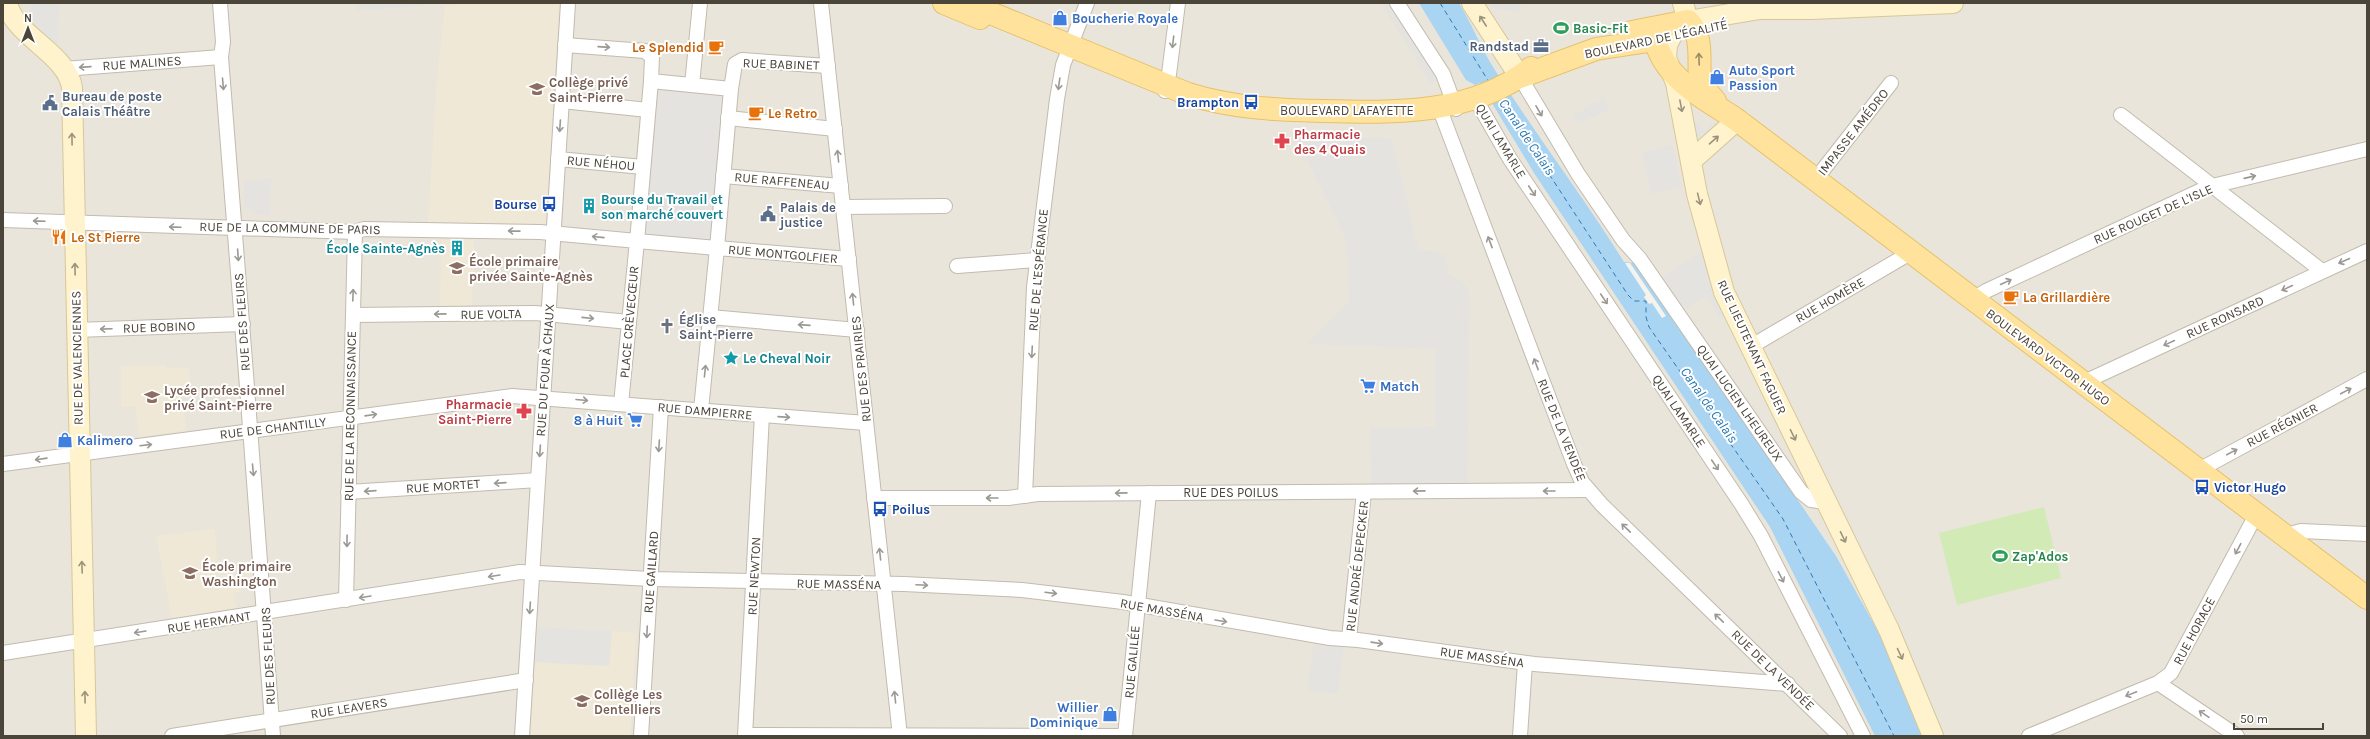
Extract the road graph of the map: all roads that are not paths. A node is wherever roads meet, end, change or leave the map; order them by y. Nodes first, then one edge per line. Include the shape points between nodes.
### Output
1 (7, 3) edge
2 (220, 3) edge
3 (568, 3) edge
4 (700, 3) edge
5 (821, 3) edge
6 (944, 3) edge
7 (966, 3) edge
8 (1087, 3) edge
9 (1178, 3) edge
10 (1397, 3) edge
11 (1472, 3) edge
12 (1953, 3) edge
13 (1811, 6) edge
14 (3, 10) edge
15 (1679, 24) edge
16 (565, 45) junction
17 (1068, 50) junction
18 (221, 57) junction
19 (828, 66) junction
20 (64, 69) junction
21 (1669, 69) junction
22 (1520, 77) junction
23 (651, 82) junction
24 (1891, 83) dead end
25 (692, 85) junction
26 (731, 89) junction
27 (1165, 90) junction
28 (1475, 98) junction
29 (562, 101) junction
30 (1448, 108) junction
31 (648, 110) junction
32 (2121, 115) dead end
33 (728, 118) junction
34 (1733, 118) junction
35 (835, 129) junction
36 (2367, 149) edge
37 (558, 159) junction
38 (1691, 160) junction
39 (643, 167) junction
40 (723, 176) junction
41 (1814, 180) junction
42 (841, 186) junction
43 (2212, 186) junction
44 (945, 206) dead end
45 (844, 207) junction
46 (3, 220) edge
47 (74, 222) junction
48 (236, 229) junction
49 (355, 232) junction
50 (553, 232) junction
51 (637, 241) junction
52 (717, 248) junction
53 (2367, 250) edge
54 (1910, 253) junction
55 (849, 259) junction
56 (1037, 260) junction
57 (957, 266) dead end
58 (2322, 271) junction
59 (1972, 300) junction
60 (549, 314) junction
61 (353, 315) junction
62 (710, 317) junction
63 (629, 322) junction
64 (243, 324) junction
65 (76, 330) junction
66 (857, 330) junction
67 (1750, 347) junction
68 (2367, 379) edge
69 (2082, 383) junction
70 (544, 397) junction
71 (621, 404) junction
72 (661, 407) junction
73 (701, 410) junction
74 (762, 415) junction
75 (350, 418) junction
76 (866, 423) junction
77 (250, 432) junction
78 (79, 453) junction
79 (3, 464) edge
80 (2198, 471) junction
81 (538, 480) junction
82 (1588, 490) junction
83 (348, 492) junction
84 (1364, 492) junction
85 (1149, 493) junction
86 (1024, 496) junction
87 (874, 498) junction
88 (1826, 502) junction
89 (2256, 515) junction
90 (2367, 534) edge
91 (2284, 536) junction
92 (532, 573) junction
93 (651, 579) junction
94 (754, 582) junction
95 (883, 585) junction
96 (2367, 598) edge
97 (346, 600) junction
98 (1137, 606) junction
99 (265, 613) junction
100 (1349, 639) junction
101 (84, 641) junction
102 (3, 653) edge
103 (1525, 663) junction
104 (526, 680) junction
105 (2158, 683) junction
106 (1788, 684) junction
107 (272, 720) junction
108 (745, 735) edge
109 (86, 736) edge
110 (172, 736) edge
111 (273, 736) edge
112 (522, 736) edge
113 (641, 736) edge
114 (900, 736) edge
115 (1125, 736) edge
116 (1520, 736) edge
117 (1840, 736) edge
118 (1863, 736) edge
119 (1933, 736) edge
120 (2029, 736) edge
121 (2237, 736) edge

1 - 14 main road
1 - 20 main road, RUE DE VALENCIENNES via 14,18
2 - 18 street, RUE DES FLEURS via 223,42
3 - 16 street, RUE DU FOUR À CHAUX
4 - 25 street
5 - 19 street, RUE DES PRAIRIES
6 - 17 main road, BOULEVARD LAFAYETTE
7 - 17 main road, BOULEVARD LAFAYETTE
8 - 17 street, RUE DE L'ESPÉRANCE
9 -> 27 street
10 - 30 street, RUE DE LA VENDÉE via 1443,74
22 -> 11 main road
12 - 13 main road, BOULEVARD DE L'ÉGALITÉ
13 - 15 main road, BOULEVARD DE L'ÉGALITÉ
15 - 21 main road, BOULEVARD VICTOR HUGO via 1660,55
15 - 22 main road, BOULEVARD DE L'ÉGALITÉ via 1596,49
15 - 22 main road, BOULEVARD DE L'ÉGALITÉ via 1589,41 1551,56
34 -> 15 main road, BOULEVARD VICTOR HUGO via 1703,87
16 -> 23 street, PLACE CRÈVECŒUR via 645,51 652,57
16 - 29 street, RUE DU FOUR À CHAUX
17 - 27 main road, BOULEVARD LAFAYETTE
17 -> 56 street, RUE DE L'ESPÉRANCE via 1059,88
18 -> 20 street, RUE MALINES
18 -> 48 street, RUE DES FLEURS
19 - 26 street, RUE BABINET via 742,60 733,68
19 - 35 street, RUE DES PRAIRIES
47 -> 20 main road, RUE DE VALENCIENNES via 72,88
21 - 34 main road, BOULEVARD VICTOR HUGO via 1685,85
21 -> 38 main road, RUE LIEUTENANT FAGUER via 1676,83
22 - 28 main road, BOULEVARD LAFAYETTE
22 -> 88 street, QUAI LUCIEN LHEUREUX via 1578,174 1801,492 1810,500
23 - 25 street
23 - 31 street, PLACE CRÈVECŒUR
24 - 41 street, IMPASSE AMÉDRO
25 - 26 street
26 - 33 street
27 - 30 main road, BOULEVARD LAFAYETTE via 1211,109 1318,123 1391,124
28 - 30 main road, BOULEVARD LAFAYETTE
28 -> 118 street, QUAI LAMARLE via 1510,159 1753,523
29 - 31 street
29 -> 37 street, RUE DU FOUR À CHAUX
82 -> 30 street, RUE DE LA VENDÉE via 1579,476 1558,424
31 - 39 street, PLACE CRÈVECŒUR
32 - 43 street
33 - 35 street
33 - 40 street
38 -> 34 main road
34 - 41 main road, BOULEVARD VICTOR HUGO
42 -> 35 street, RUE DES PRAIRIES
43 -> 36 street, RUE ROUGET DE L'ISLE
37 - 39 street, RUE NÉHOU
37 - 50 street, RUE DU FOUR À CHAUX
38 -> 67 main road, RUE LIEUTENANT FAGUER via 1719,278
39 - 51 street, PLACE CRÈVECŒUR
40 - 42 street, RUE RAFFENEAU
40 - 52 street
41 - 54 main road, BOULEVARD VICTOR HUGO
42 - 45 street, RUE DES PRAIRIES
43 - 58 street
59 -> 43 street, RUE ROUGET DE L'ISLE via 1986,291
44 - 45 street
45 - 55 street, RUE DES PRAIRIES
47 -> 46 street, RUE DE LA COMMUNE DE PARIS
48 -> 47 street, RUE DE LA COMMUNE DE PARIS
65 -> 47 main road, RUE DE VALENCIENNES
48 - 49 street, RUE DE LA COMMUNE DE PARIS
48 -> 64 street, RUE DES FLEURS
50 -> 49 street, RUE DE LA COMMUNE DE PARIS via 367,229
61 -> 49 street, RUE DE LA RECONNAISSANCE
51 -> 50 street, RUE DE LA COMMUNE DE PARIS
50 - 60 street, RUE DU FOUR À CHAUX
51 - 52 street
51 - 63 street, PLACE CRÈVECŒUR
52 - 55 street, RUE MONTGOLFIER
52 - 62 street
53 -> 58 street, RUE RONSARD
54 - 59 main road, BOULEVARD VICTOR HUGO
54 - 67 street, RUE HOMÈRE
66 -> 55 street, RUE DES PRAIRIES
56 - 57 street
56 -> 86 street, RUE DE L'ESPÉRANCE
58 -> 69 street, RUE RONSARD
59 - 69 main road, BOULEVARD VICTOR HUGO
60 -> 61 street, RUE VOLTA
60 -> 63 street, RUE VOLTA
60 - 70 street, RUE DU FOUR À CHAUX
61 - 75 street, RUE DE LA RECONNAISSANCE
66 -> 62 street
73 -> 62 street
63 - 71 street, PLACE CRÈVECŒUR
64 -> 65 street, RUE BOBINO
64 - 77 street, RUE DES FLEURS
65 - 78 main road, RUE DE VALENCIENNES
66 - 76 street, RUE DES PRAIRIES
67 -> 88 main road, RUE LIEUTENANT FAGUER
80 -> 68 street, RUE RÉGNIER
69 - 80 main road, BOULEVARD VICTOR HUGO
70 -> 71 street, RUE DAMPIERRE
75 -> 70 street, RUE DE CHANTILLY via 494,397
70 -> 81 street, RUE DU FOUR À CHAUX
71 - 72 street, RUE DAMPIERRE
72 - 73 street, RUE DAMPIERRE
72 -> 93 street, RUE GAILLARD
73 - 74 street, RUE DAMPIERRE
74 -> 76 street, RUE DAMPIERRE
74 - 94 street, RUE NEWTON
75 - 77 street, RUE DE CHANTILLY
75 - 83 street, RUE DE LA RECONNAISSANCE
76 - 87 street, RUE DES PRAIRIES
78 -> 77 street, RUE DE CHANTILLY
77 -> 99 street, RUE DES FLEURS
78 -> 79 street, RUE DE CHANTILLY
101 -> 78 main road, RUE DE VALENCIENNES
80 - 89 main road, BOULEVARD VICTOR HUGO
81 -> 83 street, RUE MORTET
81 - 92 street, RUE DU FOUR À CHAUX
82 -> 84 street, RUE DES POILUS
106 -> 82 street, RUE DE LA VENDÉE
83 -> 97 street, RUE DE LA RECONNAISSANCE
84 - 85 street, RUE DES POILUS
84 - 100 street, RUE ANDRÉ DEPECKER
85 -> 86 street, RUE DES POILUS
85 - 98 street, RUE GALILÉE
86 -> 87 street, RUE DES POILUS
95 -> 87 street, RUE DES PRAIRIES
88 -> 119 main road via 1905,665
89 - 91 main road, BOULEVARD VICTOR HUGO
89 -> 105 street, RUE HORACE via 2174,669
90 - 91 street via 2301,531
91 - 96 main road, BOULEVARD VICTOR HUGO
92 - 93 street, RUE MASSÉNA
92 -> 97 street, RUE HERMANT via 515,573
92 -> 104 street, RUE DU FOUR À CHAUX
93 - 94 street, RUE MASSÉNA
93 -> 113 street, RUE GAILLARD
94 - 95 street, RUE MASSÉNA
94 - 108 street, RUE NEWTON
95 -> 98 street, RUE MASSÉNA via 1022,590
114 -> 95 street, RUE DES PRAIRIES
97 - 99 street, RUE HERMANT
98 -> 100 street, RUE MASSÉNA
98 - 115 street, RUE GALILÉE
99 -> 101 street, RUE HERMANT
99 - 107 street, RUE DES FLEURS
100 -> 103 street, RUE MASSÉNA
101 - 102 street, RUE HERMANT
109 -> 101 main road, RUE DE VALENCIENNES
103 - 106 street, RUE MASSÉNA
103 - 116 street
104 - 107 street, RUE LEAVERS
104 - 112 street, RUE DU FOUR À CHAUX
105 -> 120 street, RUE HORACE
121 -> 105 street
106 - 117 street, RUE DE LA VENDÉE
107 - 110 street, RUE LEAVERS
107 - 111 street, RUE DES FLEURS
108 - 114 street
114 - 115 street

